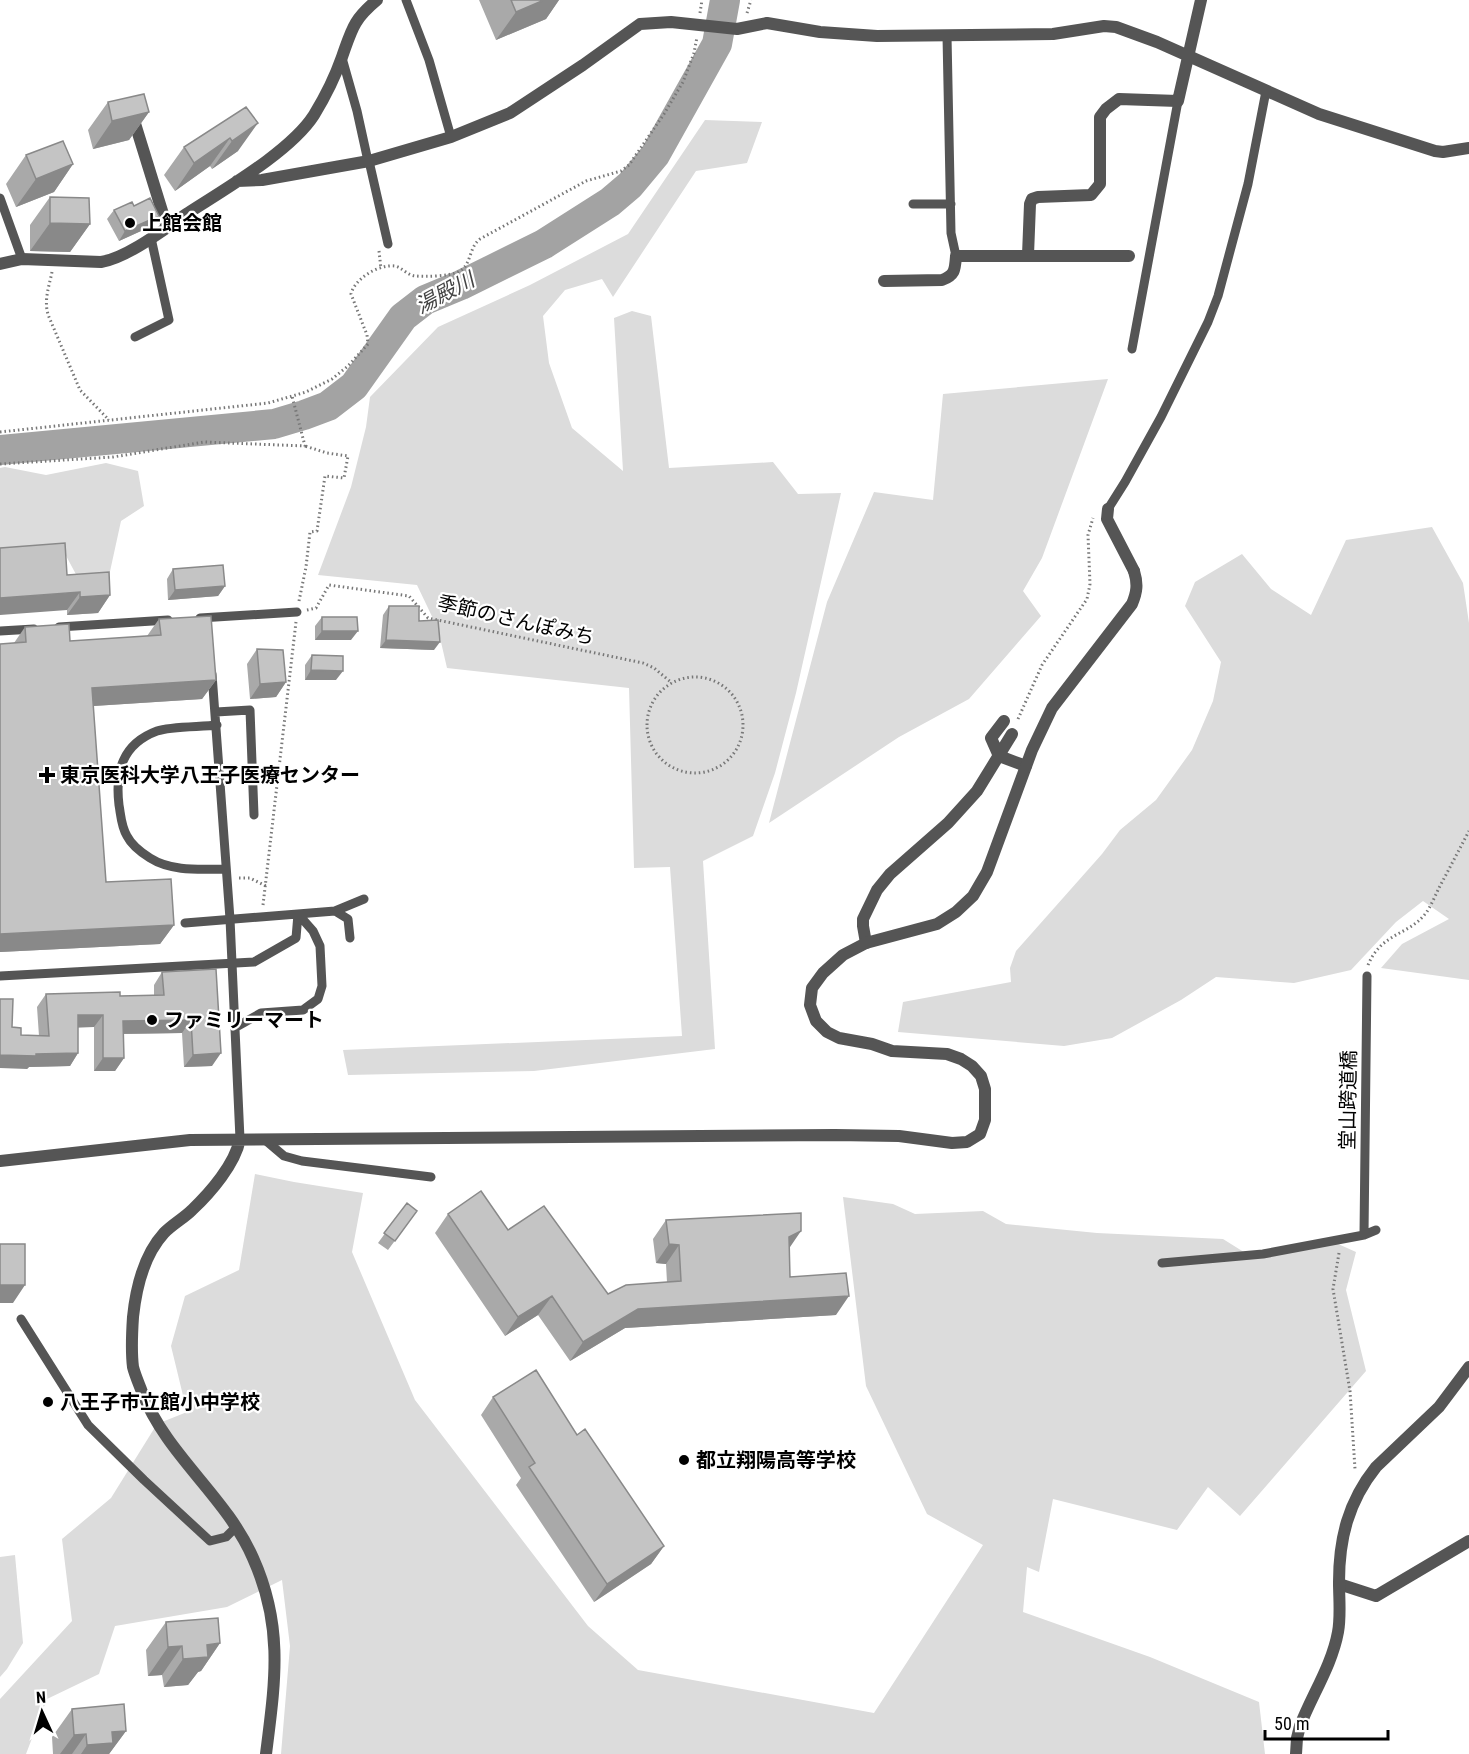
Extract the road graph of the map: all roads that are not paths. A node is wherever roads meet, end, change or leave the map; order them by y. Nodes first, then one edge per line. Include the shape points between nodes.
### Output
1 (377, 0) edge
2 (406, 0) edge
3 (1201, 0) edge
4 (948, 36) junction
5 (1189, 56) junction
6 (342, 58) junction
7 (1266, 91) junction
8 (1178, 100) junction
9 (148, 111) edge
10 (451, 137) junction
11 (1469, 148) edge
12 (369, 161) junction
13 (237, 181) junction
14 (0, 198) edge
15 (913, 204) dead end
16 (951, 204) junction
17 (167, 227) junction
18 (151, 238) junction
19 (388, 244) dead end
20 (1028, 255) junction
21 (956, 256) junction
22 (1130, 256) dead end
23 (22, 260) junction
24 (0, 264) edge
25 (884, 281) dead end
26 (135, 337) dead end
27 (1132, 349) dead end
28 (1108, 509) joint
29 (297, 612) road end
30 (206, 618) junction
31 (195, 619) edge
32 (183, 620) edge
33 (207, 630) edge
34 (0, 631) edge
35 (211, 665) edge
36 (216, 712) junction
37 (1004, 721) dead end
38 (217, 725) junction
39 (1012, 734) road end
40 (999, 756) junction
41 (1026, 766) junction
42 (254, 815) dead end
43 (226, 869) junction
44 (363, 899) dead end
45 (335, 911) junction
46 (298, 914) junction
47 (230, 919) junction
48 (185, 923) dead end
49 (350, 938) dead end
50 (866, 943) junction
51 (232, 963) junction
52 (0, 976) edge
53 (1367, 976) road end
54 (236, 1027) junction
55 (240, 1139) junction
56 (264, 1139) junction
57 (0, 1161) edge
58 (431, 1177) dead end
59 (1364, 1230) junction
60 (1376, 1230) dead end
61 (1162, 1263) dead end
62 (21, 1319) dead end
63 (1469, 1367) edge
64 (236, 1527) junction
65 (1469, 1541) edge
66 (1339, 1584) junction
67 (266, 1754) edge
68 (1296, 1754) edge

1 - 6 street via 356,21
2 - 10 lane via 429,60
3 - 5 street
4 - 5 street via 1053,34 1104,26 1126,30
4 - 10 street via 820,32 767,23 737,29 671,22 640,24 510,113
4 - 16 lane
5 - 7 street
5 - 8 street
6 - 12 lane
6 - 13 street via 306,127
7 - 11 street via 1319,114 1436,151
7 - 28 lane via 1248,184 1218,296 1161,417
8 - 20 street via 1119,99 1106,109 1099,125 1100,184 1091,195 1032,199
8 - 27 lane
9 - 17 street via 134,117
10 - 12 street
12 - 13 street
12 - 19 lane
13 - 17 street
14 - 23 lane
15 - 16 lane
16 - 21 lane
17 - 18 street
18 - 23 street via 111,261
18 - 26 lane via 169,320
20 - 21 street
20 - 22 street
21 - 25 street via 955,271 942,280
23 - 24 street
28 - 41 street via 1107,519 1134,571 1137,588 1131,604 1052,708
29 - 30 lane
30 - 31 lane
30 - 33 lane
32 - 34 lane
35 - 36 lane
36 - 38 lane
36 - 42 lane via 250,710
37 - 40 street via 991,738
38 - 43 lane
38 - 43 lane via 158,731 139,742 119,767 117,788 128,839 151,859 174,868
39 - 40 street
40 - 41 street
40 - 50 street via 977,791 877,890 863,919
41 - 50 street via 987,872 973,896 937,924
43 - 47 lane
44 - 45 lane
45 - 46 lane
45 - 49 lane via 348,919
46 - 47 lane
46 - 51 lane via 296,938 254,962
46 - 54 lane via 320,946 322,986 318,999 303,1010 261,1013
47 - 48 lane
47 - 51 lane
50 - 56 street via 843,955 812,988 810,1005 816,1022 839,1038 892,1051 947,1054 972,1066 981,1076 986,1107 980,1134 967,1142 835,1134
51 - 52 lane
51 - 54 lane
53 - 59 lane, 堂山跨道橋
54 - 55 lane
55 - 56 street
55 - 57 street via 190,1140
55 - 64 street via 229,1167 194,1209 164,1233 147,1260 133,1317 133,1368 150,1411 175,1450
56 - 58 lane via 284,1156 302,1161
59 - 60 lane
59 - 61 lane via 1341,1240 1263,1254
62 - 64 lane via 88,1425 144,1480 210,1541 226,1537
63 - 66 street via 1447,1398 1384,1458 1361,1489 1343,1533
64 - 67 street via 262,1580 274,1632 276,1670
65 - 66 street via 1376,1596
66 - 68 street via 1335,1645 1300,1726

